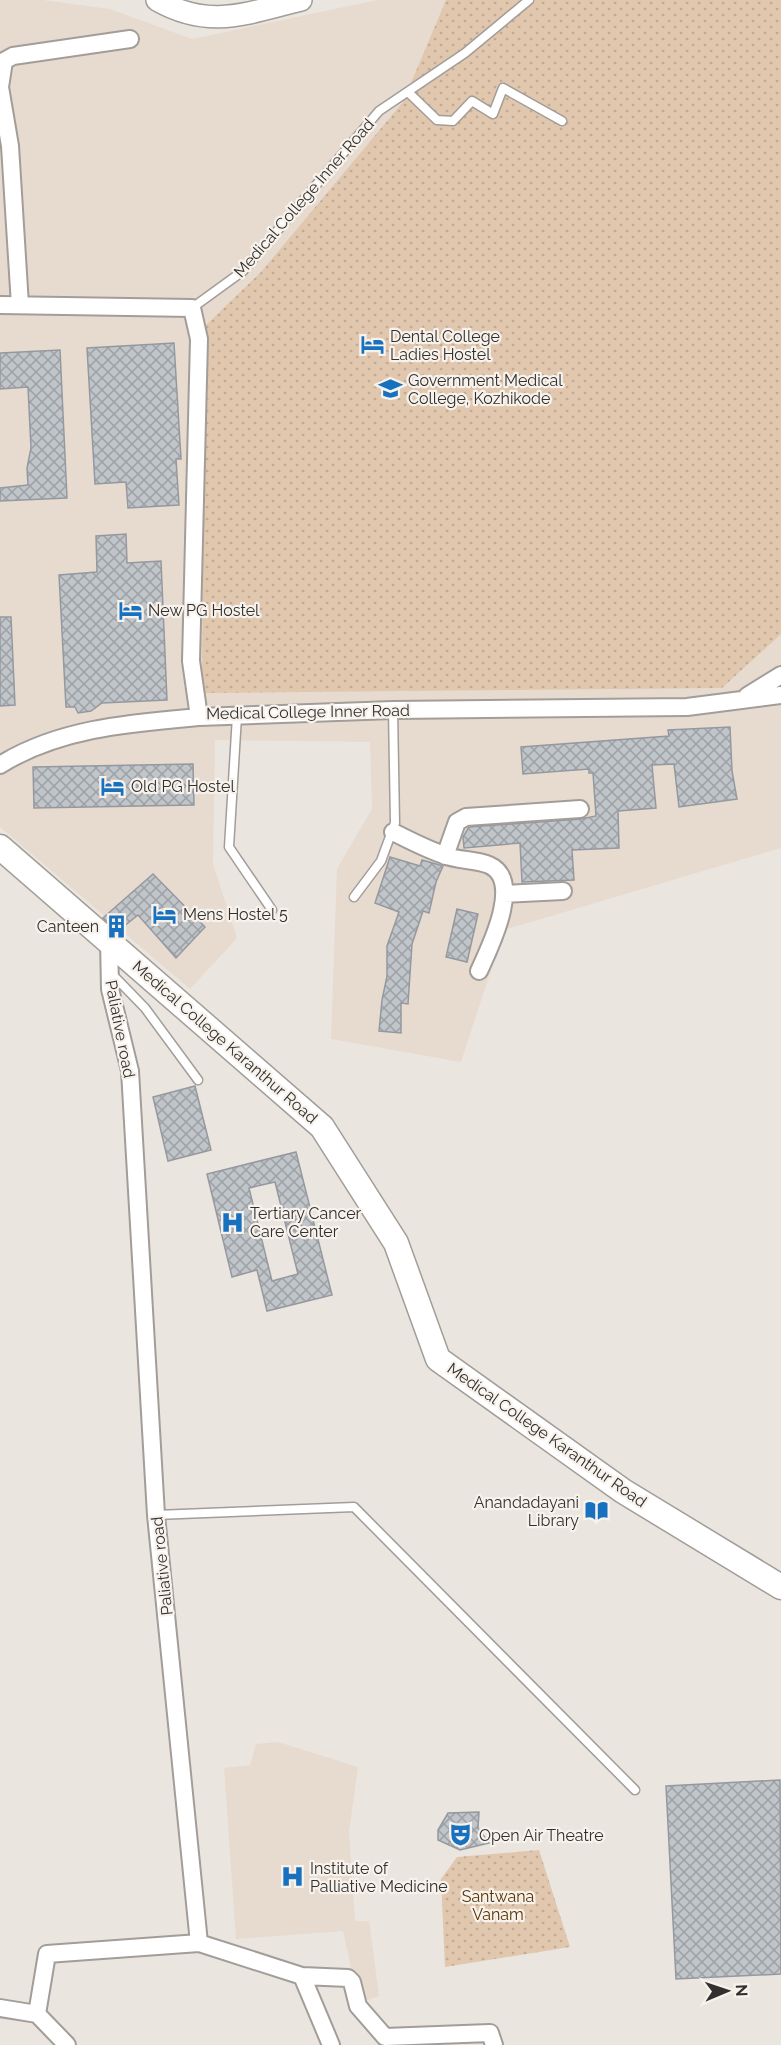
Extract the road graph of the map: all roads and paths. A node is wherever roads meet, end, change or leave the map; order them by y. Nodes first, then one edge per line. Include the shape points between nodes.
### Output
1 (157, 0) edge
2 (529, 0) edge
3 (290, 1) edge
4 (130, 39) dead end
5 (409, 93) junction
6 (562, 121) dead end
7 (0, 305) edge
8 (20, 305) junction
9 (192, 308) junction
10 (781, 675) edge
11 (781, 695) edge
12 (741, 700) junction
13 (393, 710) junction
14 (237, 716) junction
15 (199, 717) junction
16 (0, 765) edge
17 (580, 809) dead end
18 (393, 832) junction
19 (0, 848) edge
20 (445, 856) junction
21 (563, 891) dead end
22 (504, 894) junction
23 (354, 897) dead end
24 (272, 910) dead end
25 (109, 940) junction
26 (110, 971) junction
27 (479, 971) dead end
28 (198, 1080) dead end
29 (156, 1515) junction
30 (781, 1587) edge
31 (635, 1790) dead end
32 (199, 1943) junction
33 (302, 1976) junction
34 (0, 2008) edge
35 (37, 2014) junction
36 (67, 2045) edge
37 (331, 2045) edge
38 (494, 2045) edge

1 - 3 street via 191,16 219,17
2 - 5 lane, Medical College Inner Road
4 - 8 street via 13,56 4,61 0,87 10,146
5 - 6 lane via 437,120 453,121 472,101 493,114 503,88
5 - 9 lane, Medical College Inner Road via 379,111 243,272
7 - 8 street
8 - 9 street
9 - 15 street, Medical College Inner Road via 199,339 191,661
10 - 12 street, Medical College Inner Road
11 - 12 street
12 - 13 street, Medical College Inner Road via 627,709
13 - 14 street, Medical College Inner Road
13 - 18 lane
14 - 15 street, Medical College Inner Road
14 - 24 lane via 229,847
15 - 16 street via 106,725 18,754
17 - 20 street via 466,817 457,822
18 - 20 street
18 - 23 lane via 381,861
19 - 25 main road, Medical College Karanthur Road
20 - 22 street via 489,865 499,872
21 - 22 street
22 - 27 street via 498,925
25 - 26 street, Paliative road
25 - 30 main road, Medical College Karanthur Road via 322,1127 396,1243 438,1359 623,1491
26 - 28 lane via 145,1008
26 - 29 street, Paliative road via 110,989 130,1071
29 - 31 lane via 354,1507
29 - 32 street, Paliative road
32 - 33 street
32 - 35 street via 47,1954
33 - 37 street
33 - 38 street via 348,1978 358,2006 385,2037 490,2033
34 - 35 street
35 - 36 street

